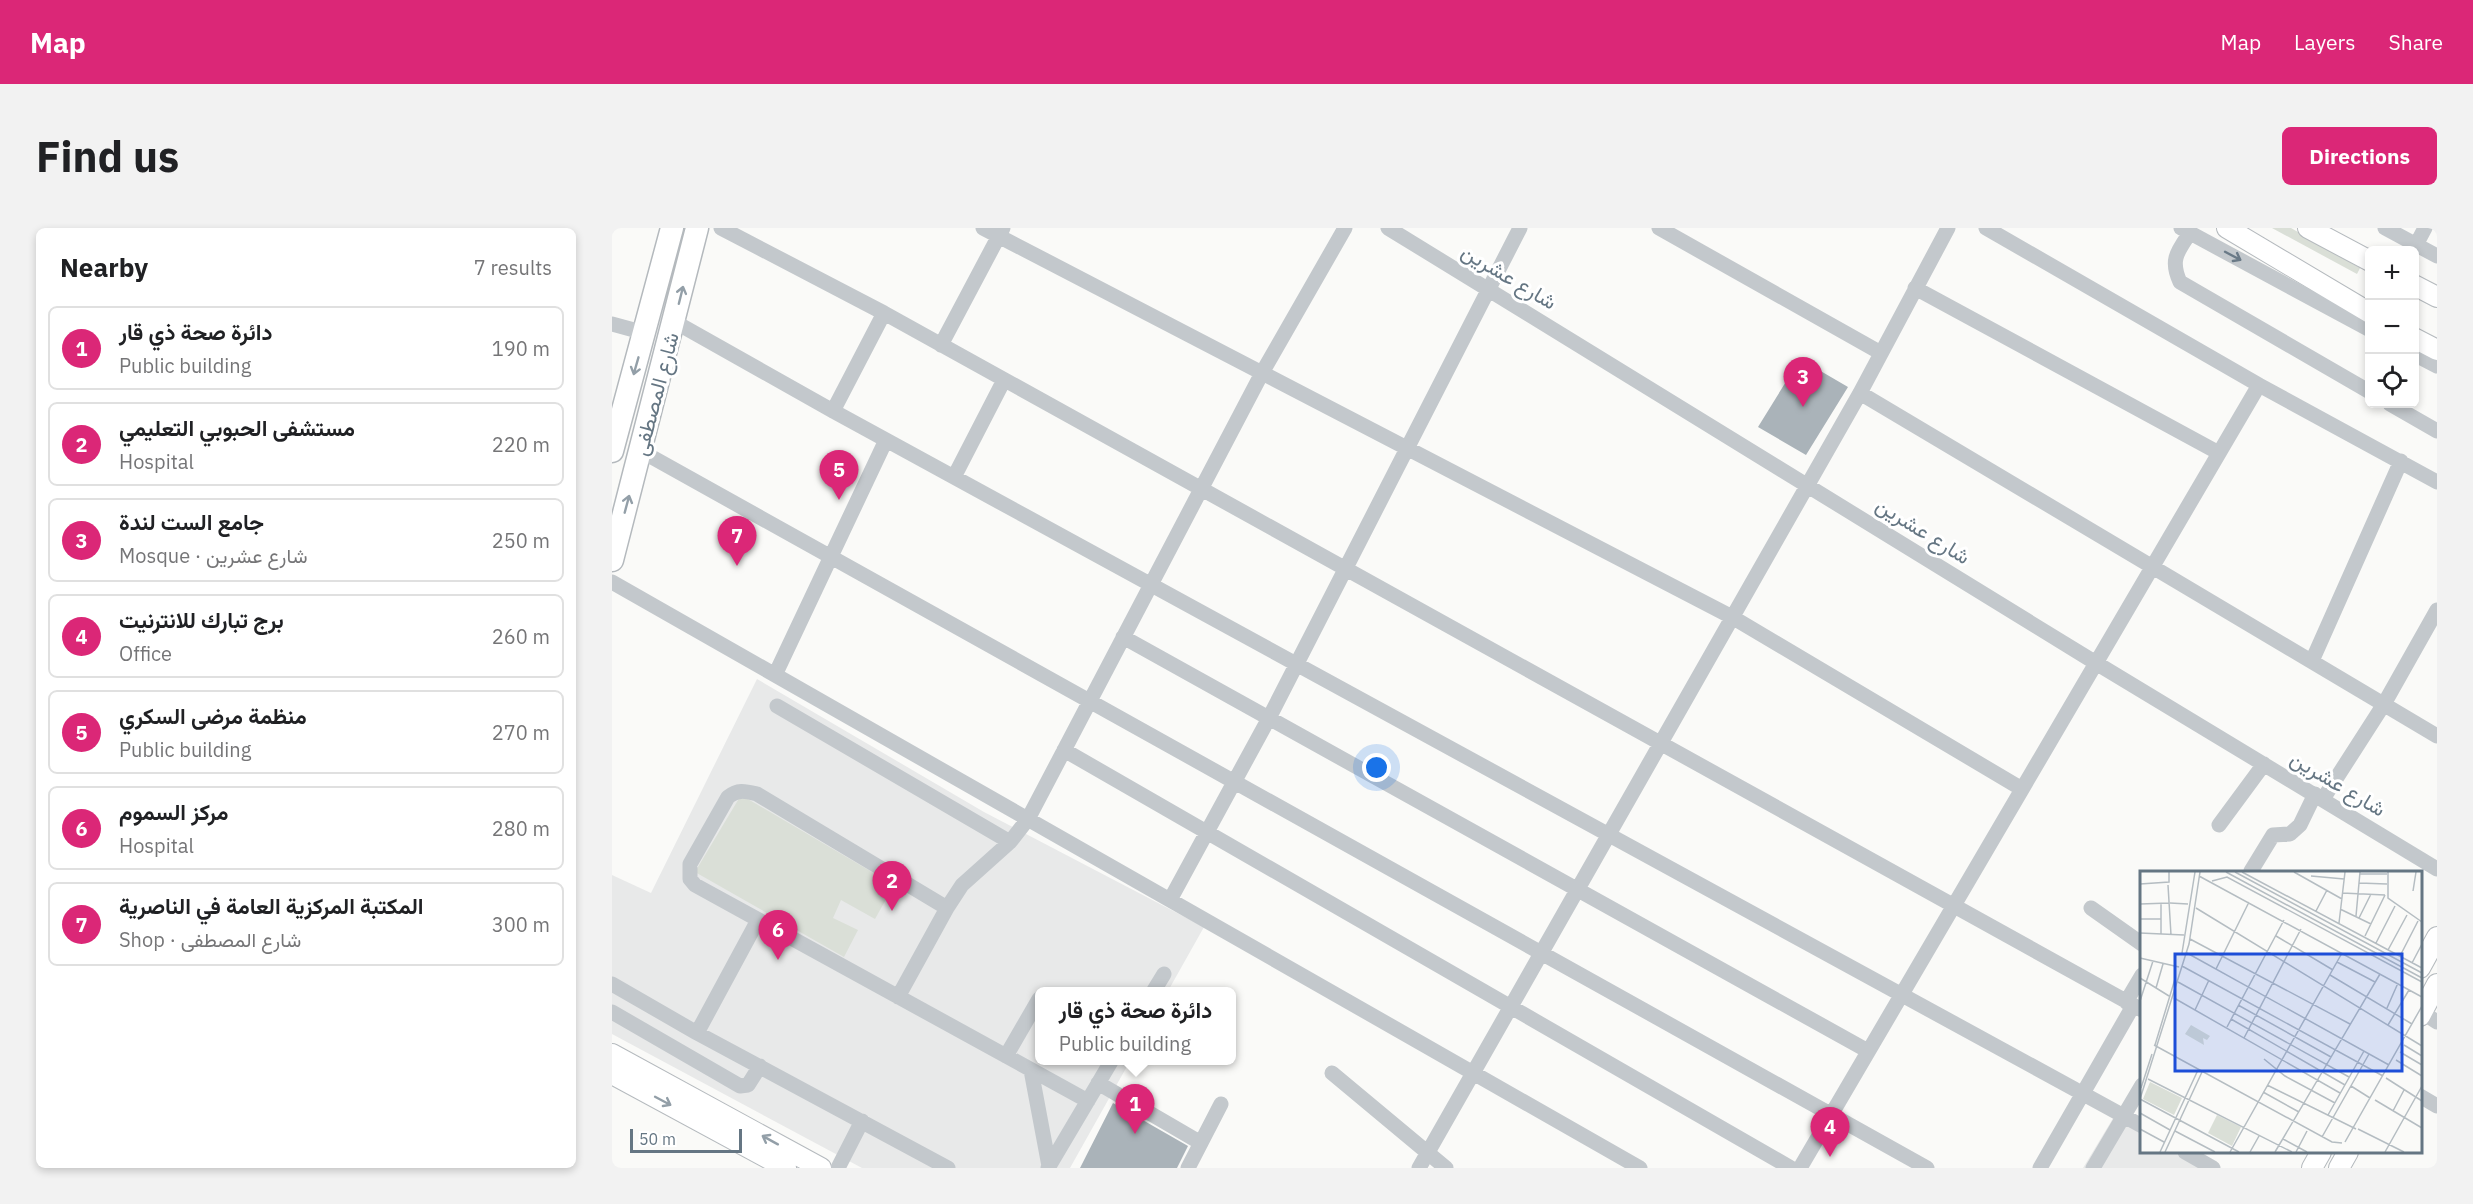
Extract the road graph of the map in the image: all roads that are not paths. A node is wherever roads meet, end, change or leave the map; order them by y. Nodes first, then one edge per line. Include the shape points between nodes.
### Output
1 (666, 228) edge
2 (672, 228) edge
3 (697, 228) edge
4 (722, 228) edge
5 (983, 228) edge
6 (1345, 228) edge
7 (1388, 228) edge
8 (1520, 228) edge
9 (1659, 228) edge
10 (1947, 228) edge
11 (1986, 228) edge
12 (2227, 228) edge
13 (2234, 228) edge
14 (2308, 228) edge
15 (2333, 228) edge
16 (2385, 228) edge
17 (2425, 228) edge
18 (2186, 230) edge
19 (1001, 232) edge
20 (2416, 245) junction
21 (2369, 246) edge
22 (2437, 256) edge
23 (2365, 258) edge
24 (661, 268) junction
25 (2419, 272) edge
26 (2437, 282) edge
27 (2419, 287) edge
28 (1915, 288) junction
29 (1488, 289) junction
30 (2437, 297) edge
31 (2365, 301) edge
32 (2365, 301) edge
33 (884, 313) junction
34 (675, 322) junction
35 (612, 324) edge
36 (2419, 326) edge
37 (2365, 327) edge
38 (645, 333) junction
39 (2437, 336) edge
40 (2419, 340) edge
41 (941, 345) junction
42 (2437, 350) edge
43 (1881, 353) junction
44 (2419, 356) edge
45 (2437, 366) edge
46 (1262, 373) junction
47 (1004, 380) junction
48 (2259, 385) junction
49 (2365, 389) edge
50 (1860, 393) junction
51 (2397, 408) edge
52 (833, 411) junction
53 (2437, 431) edge
54 (886, 440) junction
55 (1408, 448) junction
56 (612, 451) edge
57 (641, 451) junction
58 (2219, 453) junction
59 (2401, 461) junction
60 (954, 477) junction
61 (2437, 482) edge
62 (1808, 484) junction
63 (1200, 488) junction
64 (832, 559) junction
65 (612, 560) edge
66 (2152, 567) junction
67 (1345, 568) junction
68 (612, 582) edge
69 (1151, 584) junction
70 (2437, 610) edge
71 (1732, 617) junction
72 (1123, 637) junction
73 (2312, 661) junction
74 (2096, 663) junction
75 (1297, 664) junction
76 (775, 675) junction
77 (1089, 702) junction
78 (2384, 704) junction
79 (777, 706) dead end
80 (1269, 718) junction
81 (2437, 736) edge
82 (1660, 743) junction
83 (1064, 750) junction
84 (2264, 764) junction
85 (1235, 783) junction
86 (2022, 789) junction
87 (2319, 797) junction
88 (1028, 819) junction
89 (2219, 825) dead end
90 (1207, 833) junction
91 (1609, 834) junction
92 (1010, 842) junction
93 (2437, 869) edge
94 (2251, 871) dead end
95 (1578, 890) junction
96 (1170, 900) junction
97 (1953, 906) junction
98 (947, 908) junction
99 (2091, 908) dead end
100 (758, 920) junction
101 (2437, 937) edge
102 (2140, 943) edge
103 (1541, 953) junction
104 (2427, 968) edge
105 (1164, 974) dead end
106 (2140, 983) edge
107 (612, 984) edge
108 (2437, 984) edge
109 (1156, 987) edge
110 (1902, 994) junction
111 (898, 997) junction
112 (1035, 1005) edge
113 (2134, 1006) edge
114 (1511, 1007) junction
115 (612, 1012) edge
116 (2427, 1017) edge
117 (697, 1033) junction
118 (1868, 1051) junction
119 (612, 1054) edge
120 (1006, 1056) junction
121 (1109, 1065) edge
122 (760, 1066) junction
123 (1031, 1070) junction
124 (1332, 1072) dead end
125 (1473, 1073) junction
126 (612, 1074) edge
127 (1098, 1083) junction
128 (2140, 1087) edge
129 (2083, 1093) junction
130 (2422, 1097) edge
131 (1088, 1101) junction
132 (1221, 1104) dead end
133 (2437, 1106) edge
134 (1831, 1114) junction
135 (2124, 1115) junction
136 (862, 1121) junction
137 (2140, 1125) edge
138 (1201, 1143) junction
139 (2187, 1153) edge
140 (2320, 1153) edge
141 (2347, 1153) edge
142 (1427, 1154) junction
143 (793, 1164) edge
144 (1048, 1167) edge
145 (821, 1168) edge
146 (838, 1168) edge
147 (948, 1168) edge
148 (1188, 1168) edge
149 (1419, 1168) edge
150 (1446, 1168) edge
151 (1640, 1168) edge
152 (1791, 1168) edge
153 (1800, 1168) edge
154 (1927, 1168) edge
155 (2040, 1168) edge
156 (2093, 1168) edge
157 (2213, 1168) edge
158 (2313, 1168) edge
159 (2339, 1168) edge

1 - 24 highway
2 - 24 highway
34 -> 3 highway, شارع المصطفى
4 - 33 street
5 - 19 street
6 - 46 street
7 - 29 street, شارع عشرين
8 - 29 street
9 - 43 street
10 - 28 street
11 - 48 street
12 - 31 main road
13 - 32 main road
14 - 23 main road
15 - 21 main road
16 - 20 street
17 - 20 street
18 -> 37 street
18 - 49 street via 2174,269 2180,282
19 - 41 street
19 - 46 street
20 - 22 street
24 - 38 highway, شارع المصطفى
25 - 26 main road
27 - 30 main road
28 - 43 street
28 - 58 street
29 - 55 street
29 - 62 street, شارع عشرين
33 - 41 street
33 - 52 street
34 - 52 street
34 - 57 highway, شارع المصطفى
35 - 38 street
36 - 39 main road
38 -> 56 highway, شارع المصطفى
40 - 42 main road
41 - 47 street
43 - 50 street
44 - 45 street
46 - 55 street
46 - 63 street
47 - 60 street
47 - 63 street
48 - 58 street
48 - 59 street
50 - 62 street
50 - 66 street
51 - 53 street
52 - 54 street
54 - 60 street
54 - 64 street
55 - 67 street
55 - 71 street
57 - 64 street
65 -> 57 highway, شارع المصطفى
58 - 66 street
59 - 61 street
59 - 73 street
60 - 69 street
62 - 71 street
62 - 74 street, شارع عشرين
63 - 67 street
63 - 69 street
64 - 76 street
64 - 77 street
66 - 73 street
66 - 74 street
67 - 75 street
67 - 82 street
68 - 76 street
69 - 72 street
69 - 75 street
70 - 78 street
71 - 82 street
71 - 86 street
72 - 77 street
72 - 80 street
73 - 78 street
74 - 84 street, شارع عشرين
74 - 86 street
75 - 80 street
75 - 91 street
76 - 88 street
77 - 83 street
77 - 85 street
78 - 81 street
78 - 87 street
79 - 92 street
80 - 85 street
80 - 95 street
82 - 91 street
82 - 97 street
83 - 88 street
83 - 90 street
84 - 87 street, شارع عشرين
84 - 89 street
85 - 90 street
85 - 103 street
86 - 97 street
87 - 93 street, شارع عشرين
87 - 94 street via 2301,825 2290,834 2273,834
88 - 92 street
88 - 96 street
90 - 96 street
90 - 114 street
91 - 95 street
91 - 110 street
92 - 98 street via 968,879
95 - 103 street
95 - 118 street
96 - 125 street
97 - 110 street
97 - 113 street
98 - 100 street via 757,794 736,791 728,797 689,872 695,885
98 - 111 street
99 - 102 street
100 - 111 street
100 - 117 street
101 - 104 main road
103 - 114 street
103 - 134 street
105 - 109 street
106 - 113 street
107 - 117 street
108 - 116 main road
110 - 118 street
110 - 129 street
111 - 120 street
112 - 120 street
113 - 129 street
114 - 125 street
114 - 152 street
115 - 122 street via 740,1086 748,1085
117 - 122 street
118 - 134 street
143 -> 119 main road
120 - 123 street
121 - 127 street
122 - 136 street
123 - 131 street
123 - 144 street
124 - 142 street
125 - 142 street
125 - 151 street
126 -> 143 main road
127 - 131 street
127 - 138 street
128 - 135 street
129 - 135 street
129 - 155 street
130 - 133 street
131 - 144 street
132 - 138 street
134 - 153 street
134 - 154 street
135 - 137 street
135 - 156 street
136 - 146 street
136 - 147 street
138 - 148 street
139 - 157 street
140 - 158 main road
141 - 159 main road
142 - 149 street
142 - 150 street
143 - 145 main road

